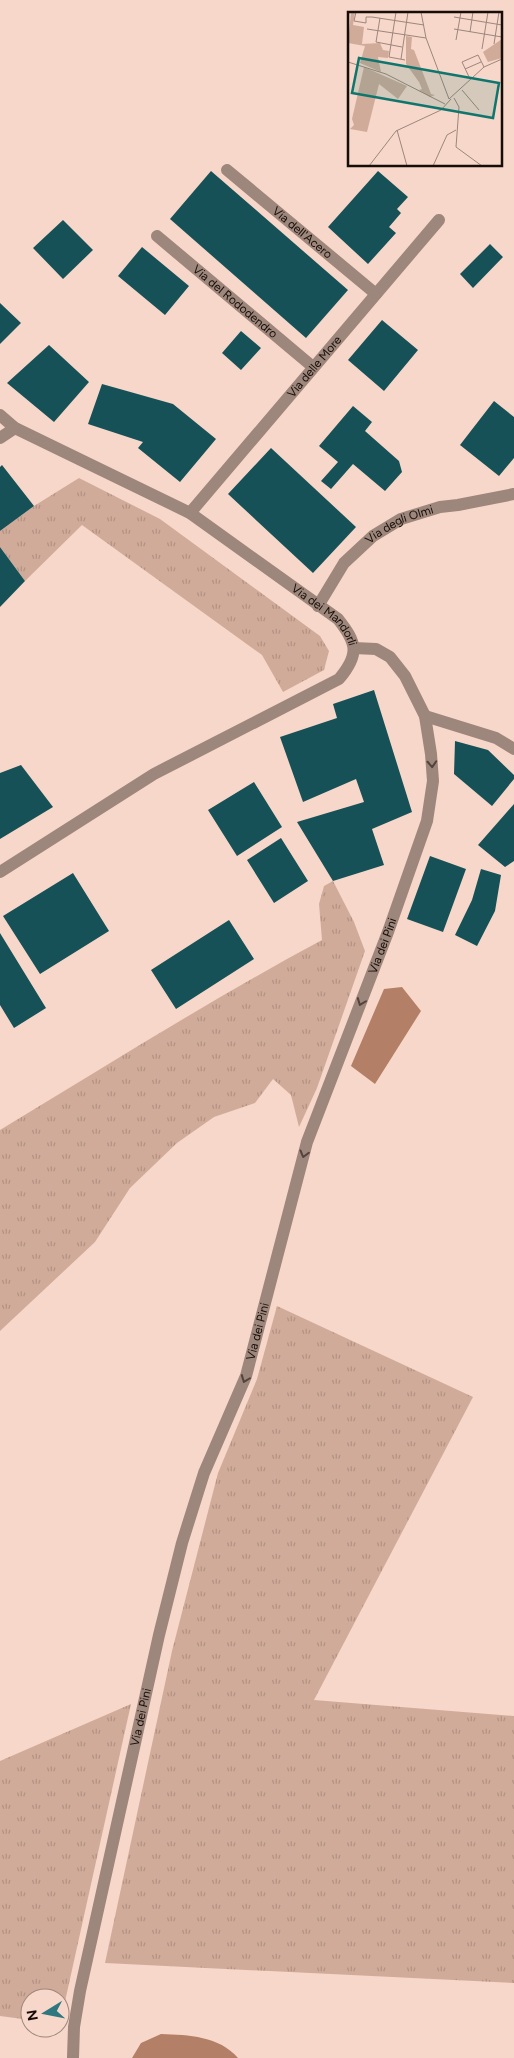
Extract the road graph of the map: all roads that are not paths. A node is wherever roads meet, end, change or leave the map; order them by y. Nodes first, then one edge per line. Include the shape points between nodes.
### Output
1 (227, 170) dead end
2 (439, 220) dead end
3 (157, 236) dead end
4 (376, 294) junction
5 (314, 367) junction
6 (0, 415) edge
7 (15, 428) junction
8 (0, 438) edge
9 (514, 494) edge
10 (190, 513) junction
11 (318, 606) junction
12 (354, 648) junction
13 (426, 716) junction
14 (514, 749) edge
15 (0, 872) edge
16 (73, 2058) edge

1 - 4 street, Via dell'Acero
2 - 4 street, Via delle More
3 - 5 street, Via del Rododendro
4 - 5 street, Via delle More
5 - 10 street, Via delle More
6 - 7 street, Via dei Mandorli
7 - 8 street
7 - 10 street, Via dei Mandorli
9 - 11 street, Via degli Olmi via 440,507 401,519 373,536 344,563
10 - 11 street, Via dei Mandorli
11 - 12 street, Via dei Mandorli via 338,619 351,636
12 - 13 street, Via dei Pini via 376,649 390,657 405,676
12 - 15 street, Via dei Mandorli via 351,664 339,679 154,774
13 - 14 street via 496,738
13 -> 16 street, Via dei Pini via 432,782 428,821 307,1142 246,1376 204,1473 182,1542 80,1991

